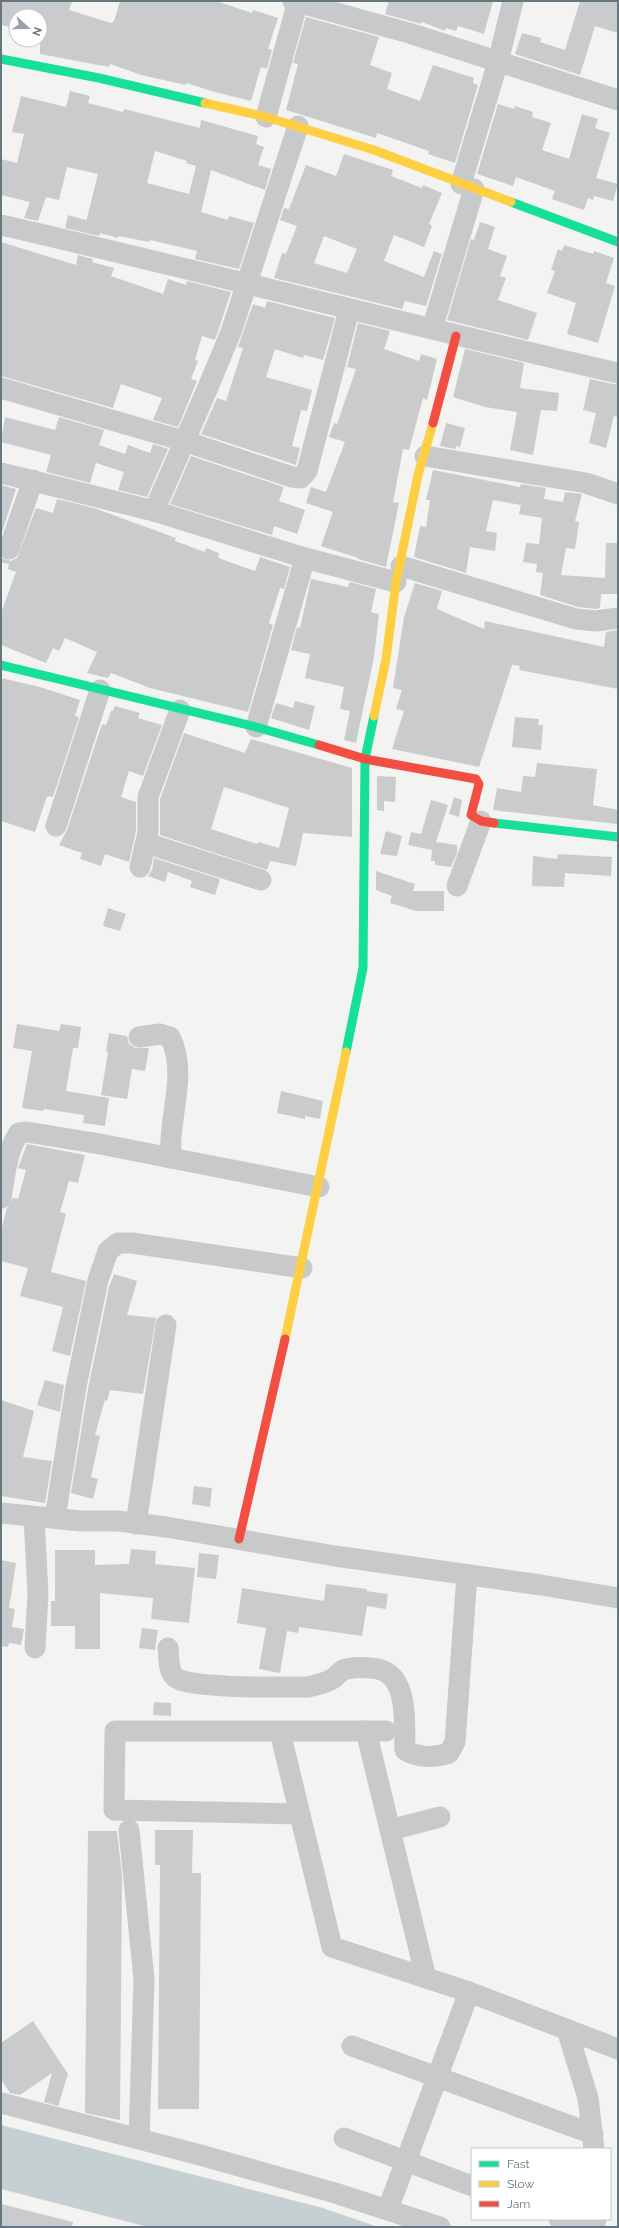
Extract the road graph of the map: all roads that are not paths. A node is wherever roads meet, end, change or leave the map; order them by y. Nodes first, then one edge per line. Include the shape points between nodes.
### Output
1 (296, 1) edge
2 (513, 1) edge
3 (1, 60) edge
4 (498, 62) junction
5 (618, 100) edge
6 (266, 117) junction
7 (298, 126) junction
8 (467, 186) junction
9 (1, 225) edge
10 (618, 242) edge
11 (247, 283) junction
12 (349, 310) junction
13 (432, 329) junction
14 (456, 336) junction
15 (618, 373) edge
16 (1, 388) edge
17 (184, 441) junction
18 (425, 456) junction
19 (1, 472) edge
20 (33, 480) junction
21 (618, 494) edge
22 (154, 511) junction
23 (9, 549) dead end
24 (305, 558) junction
25 (398, 574) junction
26 (618, 618) edge
27 (1, 665) edge
28 (100, 690) junction
29 (180, 710) junction
30 (256, 727) junction
31 (365, 759) junction
32 (481, 821) junction
33 (56, 826) dead end
34 (618, 837) edge
35 (146, 843) junction
36 (140, 867) dead end
37 (261, 880) dead end
38 (457, 886) dead end
39 (139, 1037) dead end
40 (171, 1158) junction
41 (319, 1187) junction
42 (1, 1198) edge
43 (302, 1268) junction
44 (166, 1325) dead end
45 (1, 1513) edge
46 (34, 1517) junction
47 (55, 1518) junction
48 (136, 1524) junction
49 (239, 1539) junction
50 (467, 1575) junction
51 (618, 1598) edge
52 (35, 1648) dead end
53 (168, 1648) dead end
54 (280, 1732) junction
55 (300, 1814) junction
56 (440, 1817) dead end
57 (129, 1830) dead end
58 (390, 1830) junction
59 (426, 1978) junction
60 (468, 1992) junction
61 (567, 2030) junction
62 (352, 2046) dead end
63 (618, 2049) edge
64 (437, 2078) junction
65 (1, 2103) edge
66 (344, 2138) dead end
67 (139, 2139) junction
68 (594, 2142) edge
69 (406, 2162) junction
70 (471, 2186) edge
71 (388, 2209) junction
72 (562, 2220) edge
73 (440, 2227) edge
74 (580, 2227) edge

1 - 4 street via 409,32
1 - 6 street
2 - 4 street
3 - 6 street via 99,78
4 - 5 street
4 - 8 street
6 - 7 street
7 - 8 street via 374,150
7 - 11 street
8 - 10 street
8 - 13 street
9 - 11 street
11 - 12 street
11 - 17 street via 228,338
12 - 13 street
12 - 17 street via 304,476 292,477
13 - 14 street
14 - 15 street
14 - 18 street
16 - 17 street
17 - 22 street
18 - 21 street via 586,483
18 - 25 street via 418,475
19 - 20 street
20 - 22 street
20 - 23 street
22 - 24 street
24 - 25 street
24 - 30 street
25 - 26 street via 576,619 596,621
25 - 31 street via 386,659
27 - 28 street
28 - 29 street
28 - 33 street
29 - 30 street
29 - 35 street via 148,797
30 - 31 street
31 - 32 street via 476,779 479,781 478,789 471,815
31 - 41 street via 363,968
32 - 34 street
32 - 38 street
35 - 36 street
35 - 37 street
39 - 40 street via 160,1034 170,1037 175,1046 176,1103
40 - 41 street
40 - 42 street via 100,1144 27,1132 19,1133 7,1162
41 - 43 street
43 - 47 street via 132,1243 118,1243 108,1251 98,1280 76,1387
43 - 49 street
44 - 48 street
45 - 46 street
46 - 47 street
46 - 52 street via 38,1593
47 - 48 street
48 - 49 street
49 - 50 street
50 - 51 street
50 - 53 street via 455,1742 449,1753 440,1756 414,1755 405,1750 402,1693 390,1673 381,1668 355,1667 342,1671 320,1685 308,1687 202,1685 175,1678 171,1670
54 - 55 street
54 - 55 street via 115,1731 114,1810
54 - 58 street via 376,1731
55 - 59 street via 332,1947
56 - 58 street
57 - 67 street via 144,1979
58 - 59 street
59 - 60 street
60 - 61 street
60 - 64 street
61 - 63 street
61 - 68 street via 588,2098
62 - 64 street
64 - 68 street
64 - 69 street
65 - 67 street
66 - 69 street
67 - 71 street
69 - 70 street
69 - 71 street
71 - 73 street
72 - 74 street

